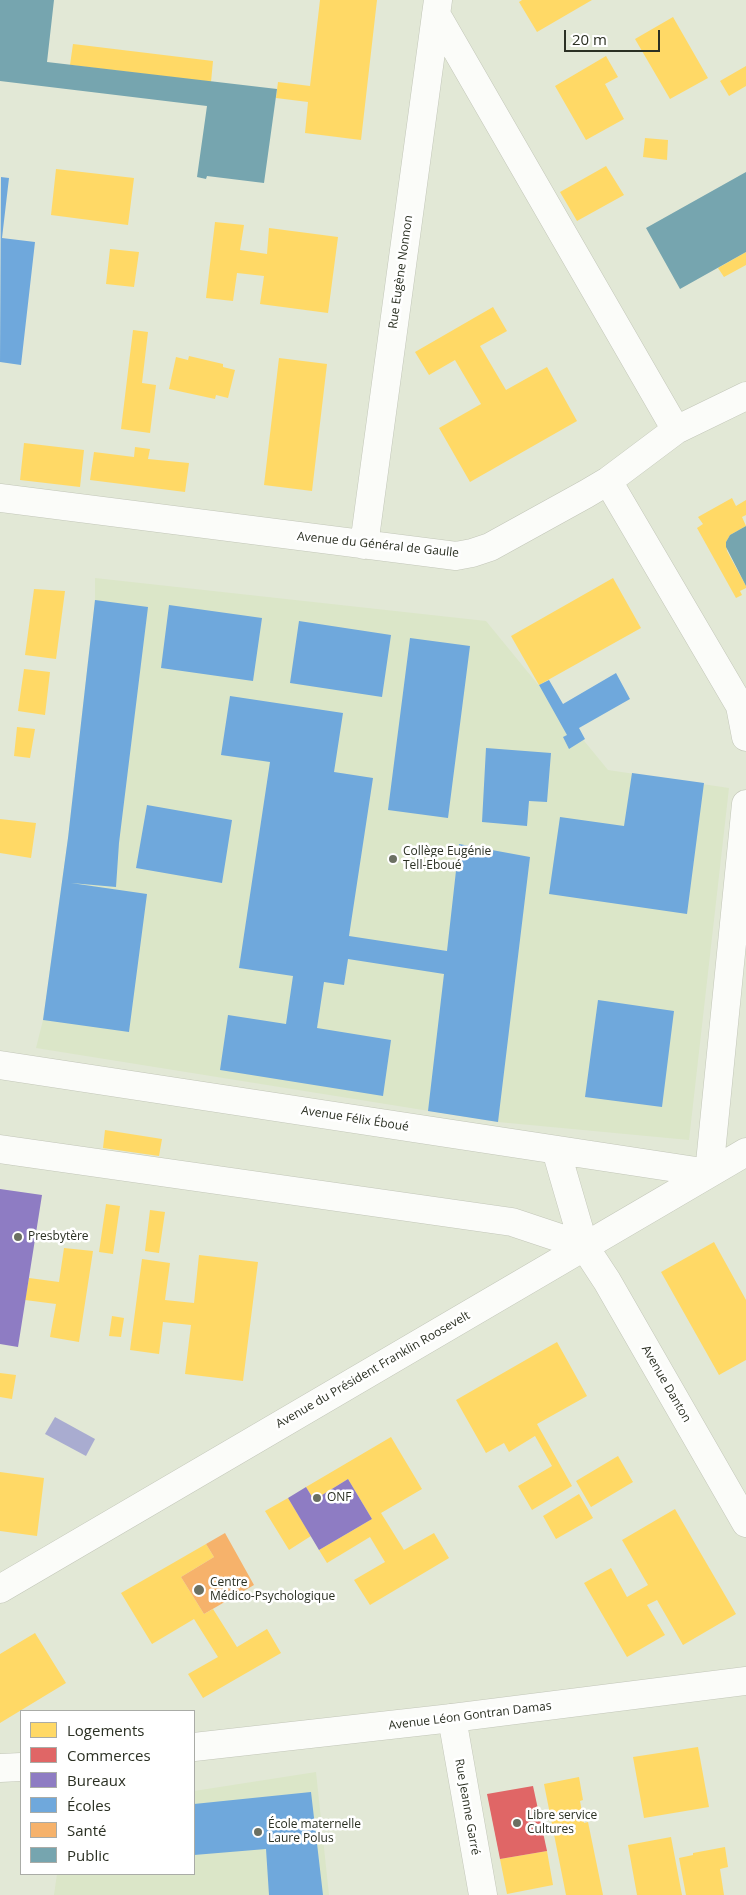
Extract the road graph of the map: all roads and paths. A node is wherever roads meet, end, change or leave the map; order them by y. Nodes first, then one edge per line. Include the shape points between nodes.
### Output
1 (437, 7) edge
2 (746, 396) edge
3 (676, 430) junction
4 (608, 481) junction
5 (0, 498) edge
6 (364, 545) junction
7 (746, 737) edge
8 (746, 816) edge
9 (0, 1065) edge
10 (0, 1149) edge
11 (556, 1150) junction
12 (746, 1152) edge
13 (709, 1173) junction
14 (584, 1246) junction
15 (746, 1523) edge
16 (0, 1589) edge
17 (746, 1681) edge
18 (452, 1718) junction
19 (195, 1748) edge
20 (20, 1767) edge
21 (0, 1768) edge
22 (483, 1895) edge

1 - 3 street
1 - 6 street, Rue Eugène Nonnon
2 - 3 street, Avenue du Général de Gaulle
3 - 4 street, Avenue du Général de Gaulle
4 - 6 street, Avenue du Général de Gaulle via 523,530 472,554 456,556
4 - 7 street via 740,706
5 - 6 street, Avenue du Général de Gaulle
8 - 13 street
9 - 11 street, Avenue Félix Éboué
10 - 14 street via 512,1222
11 - 13 street, Avenue Félix Éboué
11 - 14 street, Avenue Danton
12 - 13 street, Avenue du Président Franklin Roosevelt
13 - 14 street, Avenue du Président Franklin Roosevelt
14 - 15 street, Avenue Danton
14 - 16 street, Avenue du Président Franklin Roosevelt
17 - 18 street, Avenue Léon Gontran Damas
18 - 19 street, Avenue Léon Gontran Damas
18 - 22 street, Rue Jeanne Garré
20 - 21 street

